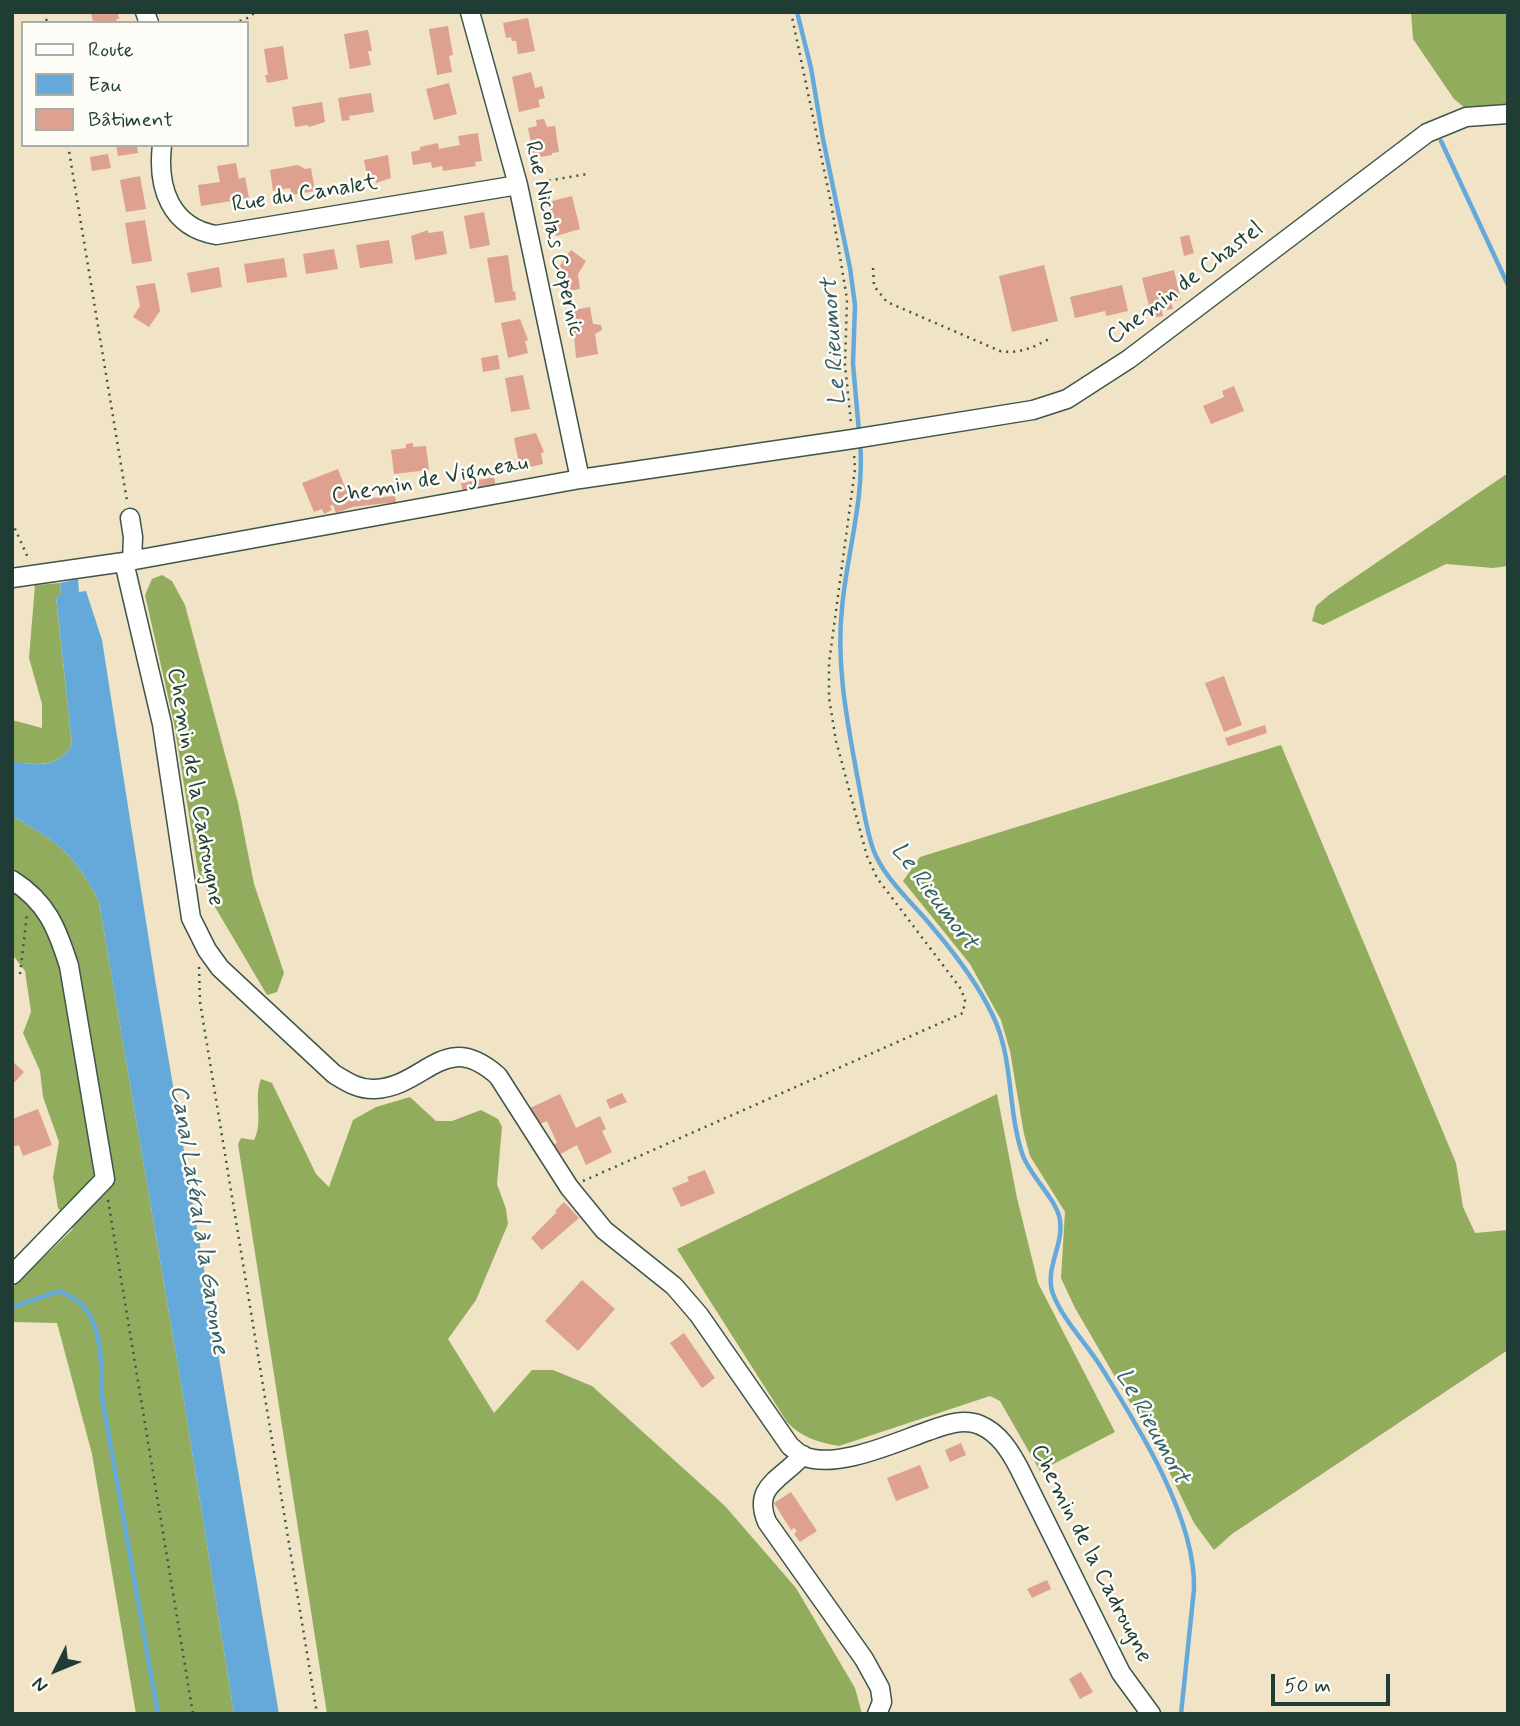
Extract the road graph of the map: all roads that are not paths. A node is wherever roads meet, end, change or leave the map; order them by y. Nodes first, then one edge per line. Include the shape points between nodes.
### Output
1 (470, 12) edge
2 (1508, 114) edge
3 (162, 147) edge
4 (519, 185) junction
5 (859, 438) joint
6 (580, 479) junction
7 (130, 518) road end
8 (128, 561) junction
9 (12, 578) edge
10 (12, 880) edge
11 (12, 1275) edge
12 (803, 1455) junction
13 (877, 1714) edge
14 (1151, 1714) edge

1 - 4 street, Rue Nicolas Copernic
2 - 5 street, Chemin de Chastel via 1466,117 1427,133 1129,359 1066,399 1033,410
3 - 4 street, Rue du Canalet via 162,178 173,209 188,225 216,235
4 - 6 street, Rue Nicolas Copernic
5 - 6 street, Chemin de Vigneau
6 - 8 street, Chemin de Vigneau
7 - 8 street, Chemin de la Cadrougne via 133,537
8 - 9 street, Chemin de Vigneau
8 - 12 street, Chemin de la Cadrougne via 162,724 191,918 220,968 334,1074 355,1086 388,1087 450,1057 484,1063 498,1076 569,1187 604,1230 642,1258 699,1315 790,1446
10 - 11 street via 46,909 69,966 105,1179
12 - 13 street via 766,1489 761,1508 875,1678 882,1702
12 - 14 street, Chemin de la Cadrougne via 826,1459 859,1455 965,1422 996,1435 1009,1448 1121,1673

